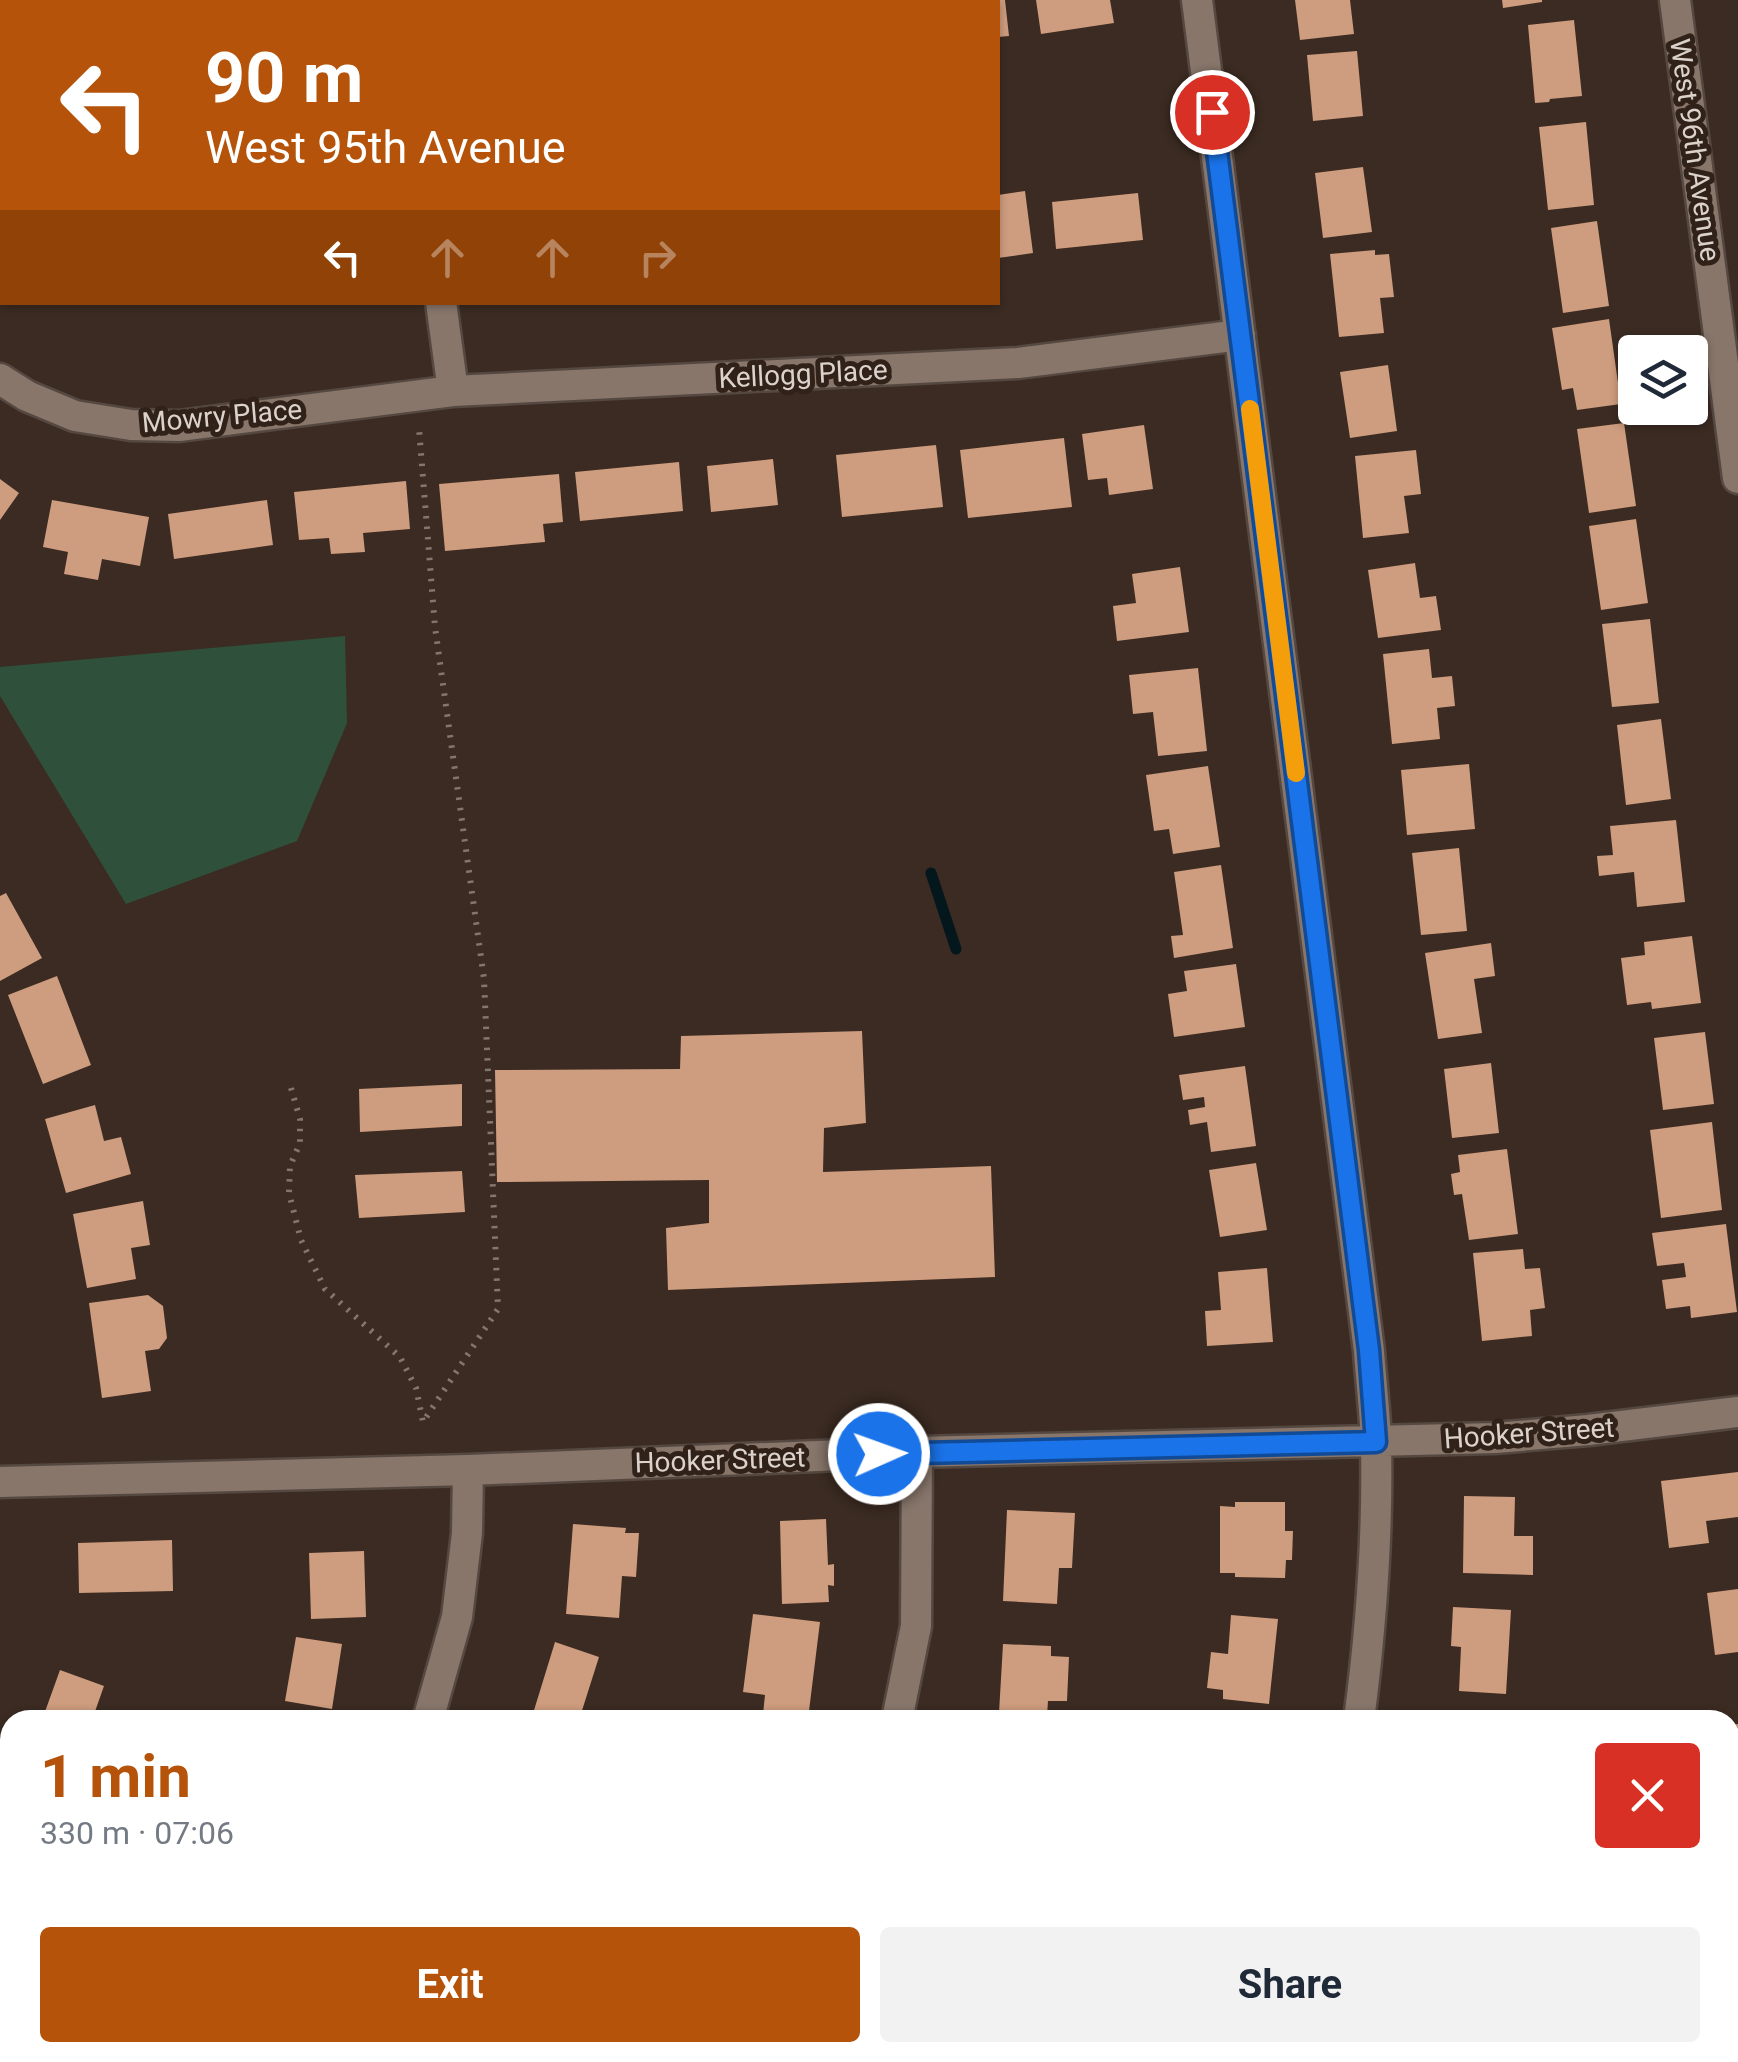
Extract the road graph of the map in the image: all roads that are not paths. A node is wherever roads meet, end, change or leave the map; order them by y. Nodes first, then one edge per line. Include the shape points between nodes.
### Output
1 (1197, 0) edge
2 (1674, 0) edge
3 (1725, 277) edge
4 (442, 305) edge
5 (1240, 334) junction
6 (1729, 339) edge
7 (0, 380) edge
8 (452, 391) junction
9 (1738, 478) edge
10 (1738, 1412) edge
11 (1376, 1442) junction
12 (916, 1452) junction
13 (468, 1470) junction
14 (0, 1482) edge
15 (431, 1710) edge
16 (899, 1710) edge
17 (1360, 1710) edge

1 - 5 street
2 - 3 street, West 96th Avenue
3 - 6 street, West 96th Avenue
4 - 8 street
5 - 8 street, Kellogg Place via 1018,363
5 - 11 street
6 - 9 street, West 96th Avenue
7 - 8 street, Mowry Place via 75,416 131,425 178,426
10 - 11 street, Hooker Street via 1495,1438
11 - 12 street, Hooker Street
11 - 17 street via 1369,1649
12 - 13 street, Hooker Street
12 - 16 street via 916,1626
13 - 14 street, Hooker Street
13 - 15 street via 457,1617

